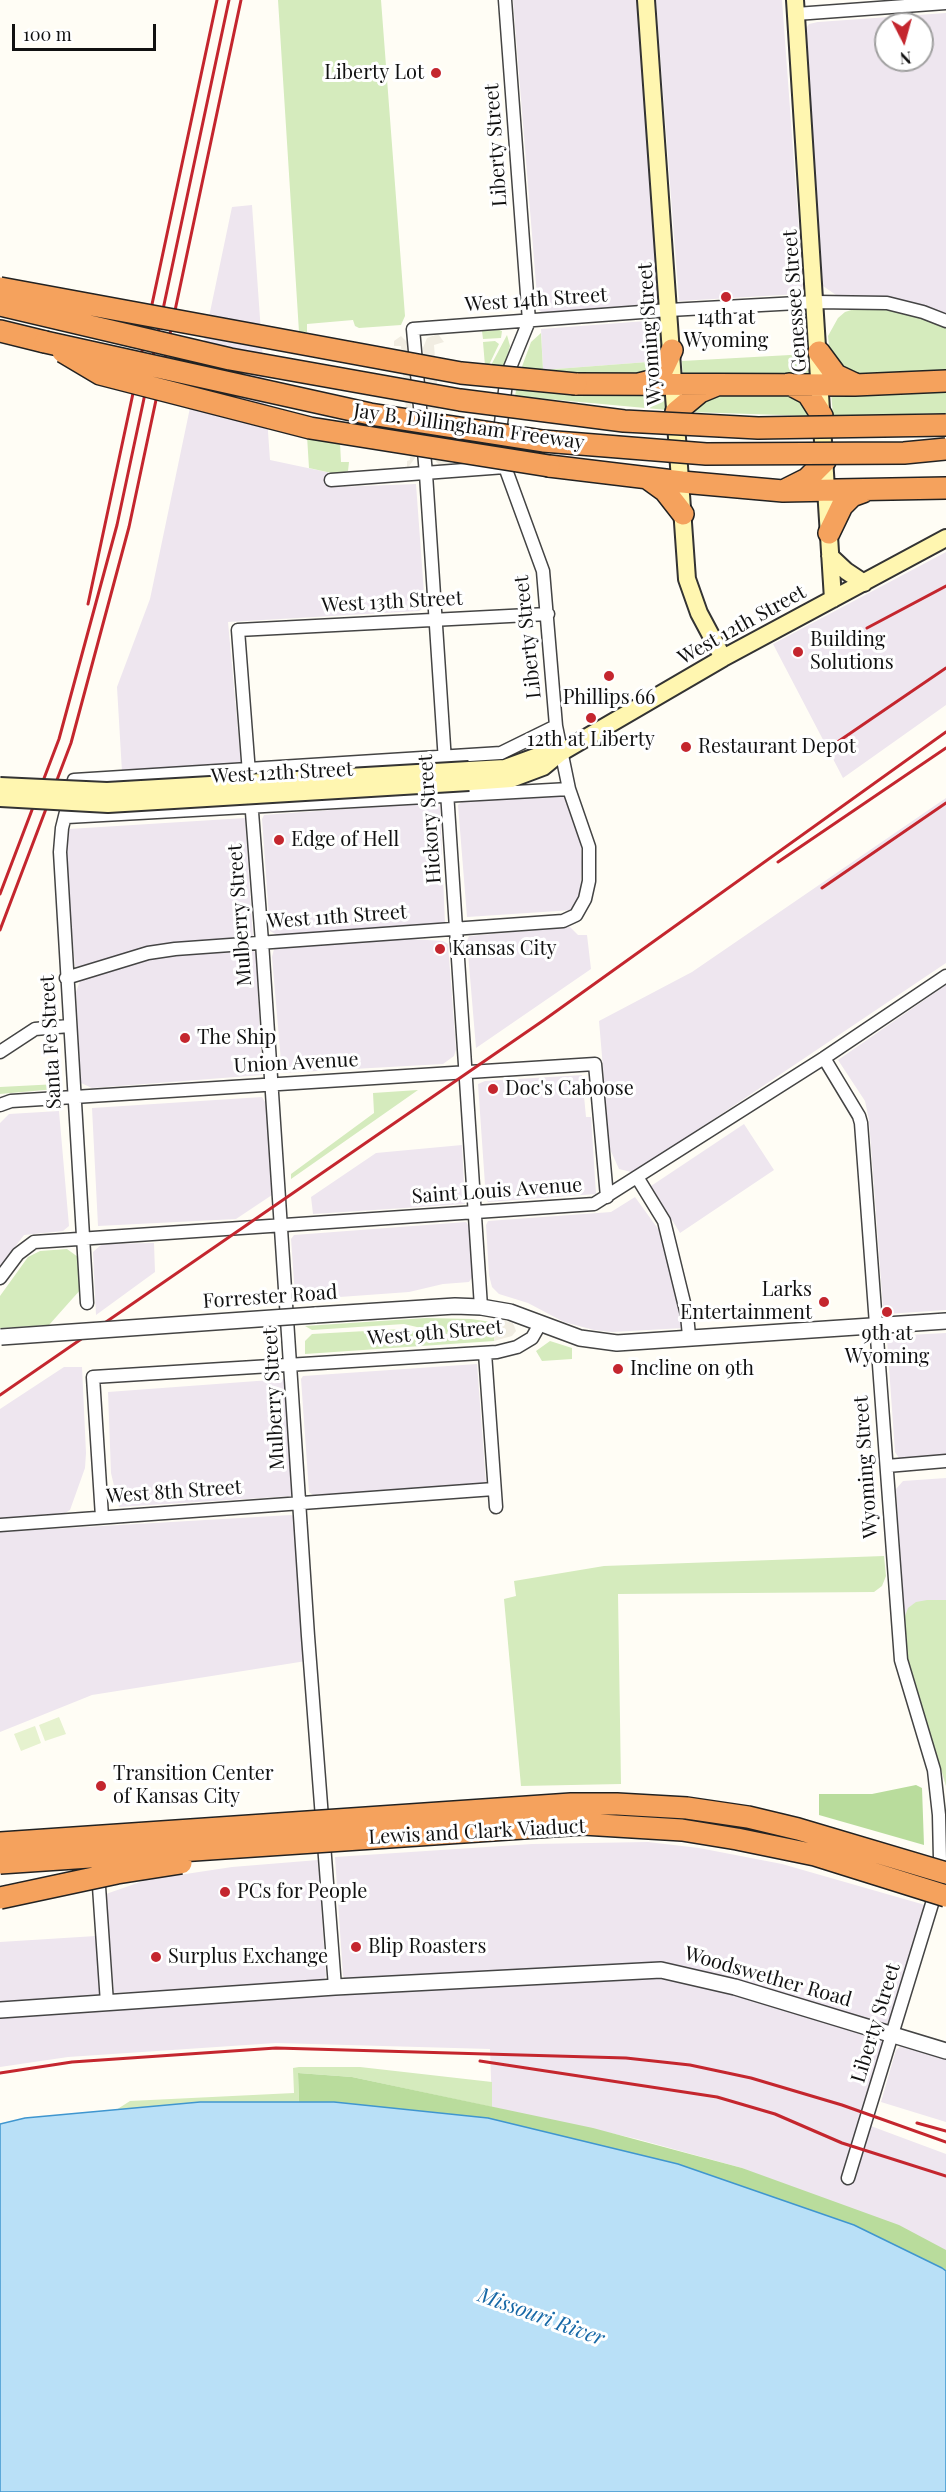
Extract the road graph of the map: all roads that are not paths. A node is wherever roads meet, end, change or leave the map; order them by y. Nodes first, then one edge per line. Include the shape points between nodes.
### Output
1 (505, 0) edge
2 (646, 0) edge
3 (946, 3) edge
4 (795, 7) edge
5 (0, 288) edge
6 (816, 302) junction
7 (0, 305) edge
8 (669, 310) junction
9 (529, 321) junction
10 (946, 321) edge
11 (413, 329) joint
12 (0, 331) edge
13 (45, 342) junction
14 (672, 350) junction
15 (819, 352) junction
16 (946, 381) edge
17 (639, 384) junction
18 (674, 384) junction
19 (789, 384) junction
20 (821, 384) junction
21 (855, 384) junction
22 (717, 385) junction
23 (676, 412) junction
24 (822, 416) junction
25 (946, 425) edge
26 (946, 449) edge
27 (825, 461) junction
28 (505, 467) junction
29 (426, 474) junction
30 (687, 476) junction
31 (646, 478) junction
32 (331, 480) dead end
33 (946, 488) edge
34 (867, 490) junction
35 (783, 491) junction
36 (826, 492) junction
37 (683, 514) junction
38 (829, 533) junction
39 (946, 538) edge
40 (830, 556) junction
41 (864, 583) junction
42 (833, 599) junction
43 (548, 614) junction
44 (436, 620) junction
45 (238, 630) joint
46 (723, 657) junction
47 (556, 726) junction
48 (560, 753) junction
49 (445, 756) junction
50 (249, 769) junction
51 (469, 776) junction
52 (446, 777) junction
53 (74, 780) joint
54 (0, 786) edge
55 (263, 788) dead end
56 (569, 789) junction
57 (447, 797) junction
58 (0, 798) edge
59 (251, 806) junction
60 (67, 817) junction
61 (576, 915) joint
62 (457, 929) junction
63 (262, 942) junction
64 (946, 976) edge
65 (66, 978) junction
66 (69, 1026) junction
67 (0, 1052) edge
68 (824, 1058) junction
69 (467, 1074) junction
70 (271, 1084) junction
71 (74, 1097) junction
72 (0, 1105) edge
73 (637, 1177) junction
74 (607, 1197) junction
75 (474, 1213) junction
76 (281, 1226) junction
77 (82, 1238) junction
78 (0, 1278) edge
79 (87, 1303) dead end
80 (481, 1307) junction
81 (946, 1320) edge
82 (540, 1324) junction
83 (876, 1325) junction
84 (689, 1336) junction
85 (0, 1337) edge
86 (485, 1353) junction
87 (291, 1365) junction
88 (946, 1461) edge
89 (887, 1466) junction
90 (494, 1489) junction
91 (300, 1502) junction
92 (496, 1507) dead end
93 (102, 1517) junction
94 (0, 1525) edge
95 (95, 1828) dead end
96 (312, 1842) junction
97 (0, 1843) edge
98 (0, 1863) edge
99 (943, 1882) edge
100 (0, 1898) edge
101 (335, 1987) junction
102 (106, 2003) junction
103 (0, 2010) edge
104 (893, 2035) junction
105 (946, 2051) edge
106 (848, 2178) dead end

1 - 9 street, Liberty Street
2 - 8 main road, Wyoming Street
3 - 4 street
4 - 6 main road, Genessee Street
5 - 17 highway, bridge via 461,373 576,384
6 - 8 street, West 14th Street
6 - 10 street, West 14th Street via 887,303
6 - 15 main road, Genessee Street
7 - 25 highway, Jay B. Dillingham Freeway, bridge via 230,359 460,400 624,421 758,428
8 - 9 street, West 14th Street
8 - 14 main road, Wyoming Street
9 - 11 street, West 14th Street
9 - 28 street, Liberty Street via 507,375 501,410
11 - 29 street, Hickory Street
12 - 13 highway, Jay B. Dillingham Freeway
13 - 26 highway, Jay B. Dillingham Freeway, bridge via 370,414 543,441 705,454 904,453
13 - 31 highway, bridge via 100,374 310,428
14 - 17 highway via 661,373
14 - 18 main road, Wyoming Street
15 - 20 main road, Genessee Street
15 - 21 highway via 836,375
16 - 21 highway
17 - 18 highway
18 - 22 highway
18 - 23 main road, Wyoming Street
19 - 20 highway
19 - 22 highway
19 - 24 highway via 808,394
20 - 21 highway
20 - 24 main road, Genessee Street
22 - 23 highway via 700,392
23 - 30 main road, Wyoming Street
24 - 27 main road, Genessee Street
27 - 35 highway via 807,479
27 - 36 main road, Genessee Street
28 - 29 street
28 - 43 street, Liberty Street via 543,571
29 - 32 street
29 - 44 street, Hickory Street
30 - 31 highway
30 - 35 highway
30 - 37 main road, Wyoming Street
31 - 37 highway via 665,491
33 - 34 highway
34 - 36 highway
34 - 38 highway via 852,496 842,506
35 - 36 highway
36 - 38 main road, Genessee Street
37 - 46 main road, Wyoming Street via 687,579 699,613
38 - 40 main road, Genessee Street
39 - 41 main road, West 12th Street
40 - 41 main road
40 - 42 main road, Genessee Street
41 - 42 main road, West 12th Street
42 - 46 main road, West 12th Street
43 - 44 street, West 13th Street
43 - 47 street, Liberty Street
44 - 45 street, West 13th Street
44 - 49 street, Hickory Street
45 - 50 street, Mulberry Street
46 - 48 main road, West 12th Street
47 - 48 street, Liberty Street
47 - 49 street, West 12th Street via 501,753
48 - 51 main road, West 12th Street
48 - 56 street, Liberty Street
49 - 50 street, West 12th Street
49 - 52 street, Hickory Street
50 - 53 street, West 12th Street
50 - 59 street, Mulberry Street
51 - 54 main road, West 12th Street, bridge via 107,791
51 - 58 main road, West 12th Street, bridge via 108,804
52 - 55 street
52 - 57 street, Hickory Street
53 - 60 street, Santa Fe Street
56 - 57 street, West 12th Street
56 - 61 street, Liberty Street via 589,847 589,881
57 - 59 street, West 12th Street
57 - 62 street, Hickory Street
59 - 60 street, West 12th Street
59 - 63 street, Mulberry Street
60 - 65 street, Santa Fe Street via 60,852
61 - 62 street, West 11th Street via 563,921
62 - 63 street, West 11th Street
62 - 69 street, Hickory Street
63 - 65 street, West 11th Street via 148,953
63 - 70 street, Mulberry Street
64 - 68 street, Saint Louis Avenue
65 - 66 street, Santa Fe Street
66 - 67 street via 35,1029
66 - 71 street, Santa Fe Street
68 - 73 street, Saint Louis Avenue
68 - 83 street, Wyoming Street via 861,1123
69 - 70 street, Union Avenue
69 - 74 street, Union Avenue via 595,1064
69 - 75 street, Hickory Street
70 - 71 street, Union Avenue
70 - 76 street, Mulberry Street
71 - 72 street, Union Avenue
71 - 77 street, Santa Fe Street
73 - 74 street, Saint Louis Avenue
73 - 84 street via 664,1221
74 - 75 street, Saint Louis Avenue via 594,1204
75 - 76 street, Saint Louis Avenue
75 - 80 street, Hickory Street
76 - 77 street, Saint Louis Avenue
76 - 87 street, Mulberry Street
77 - 78 street, Saint Louis Avenue via 34,1242 26,1246
77 - 79 street, Santa Fe Street
80 - 82 street, Forrester Road via 510,1312
80 - 85 street, Forrester Road, bridge
81 - 83 street
82 - 84 street via 598,1342
82 - 86 street, West 9th Street via 532,1338 517,1347
83 - 84 street
83 - 89 street, Wyoming Street
86 - 87 street, West 9th Street
86 - 90 street
87 - 91 street, Mulberry Street
87 - 93 street, West 9th Street via 93,1377
88 - 89 street
89 - 99 street, Wyoming Street via 901,1660 934,1770
90 - 91 street, West 8th Street
90 - 92 street
91 - 93 street, West 8th Street
91 - 101 street, Mulberry Street
93 - 94 street, West 8th Street
95 - 102 street
96 - 98 highway, Lewis and Clark Viaduct, bridge
96 - 99 highway, Lewis and Clark Viaduct, bridge via 583,1824 651,1828 737,1839
96 - 100 highway, bridge via 117,1873
97 - 99 highway, Lewis and Clark Viaduct, bridge via 617,1804 748,1817 818,1834
99 - 104 street, Liberty Street
101 - 102 street, Woodswether Road
101 - 104 street, Woodswether Road via 661,1970 714,1981
102 - 103 street, Woodswether Road
104 - 105 street, Woodswether Road
104 - 106 street, Liberty Street

